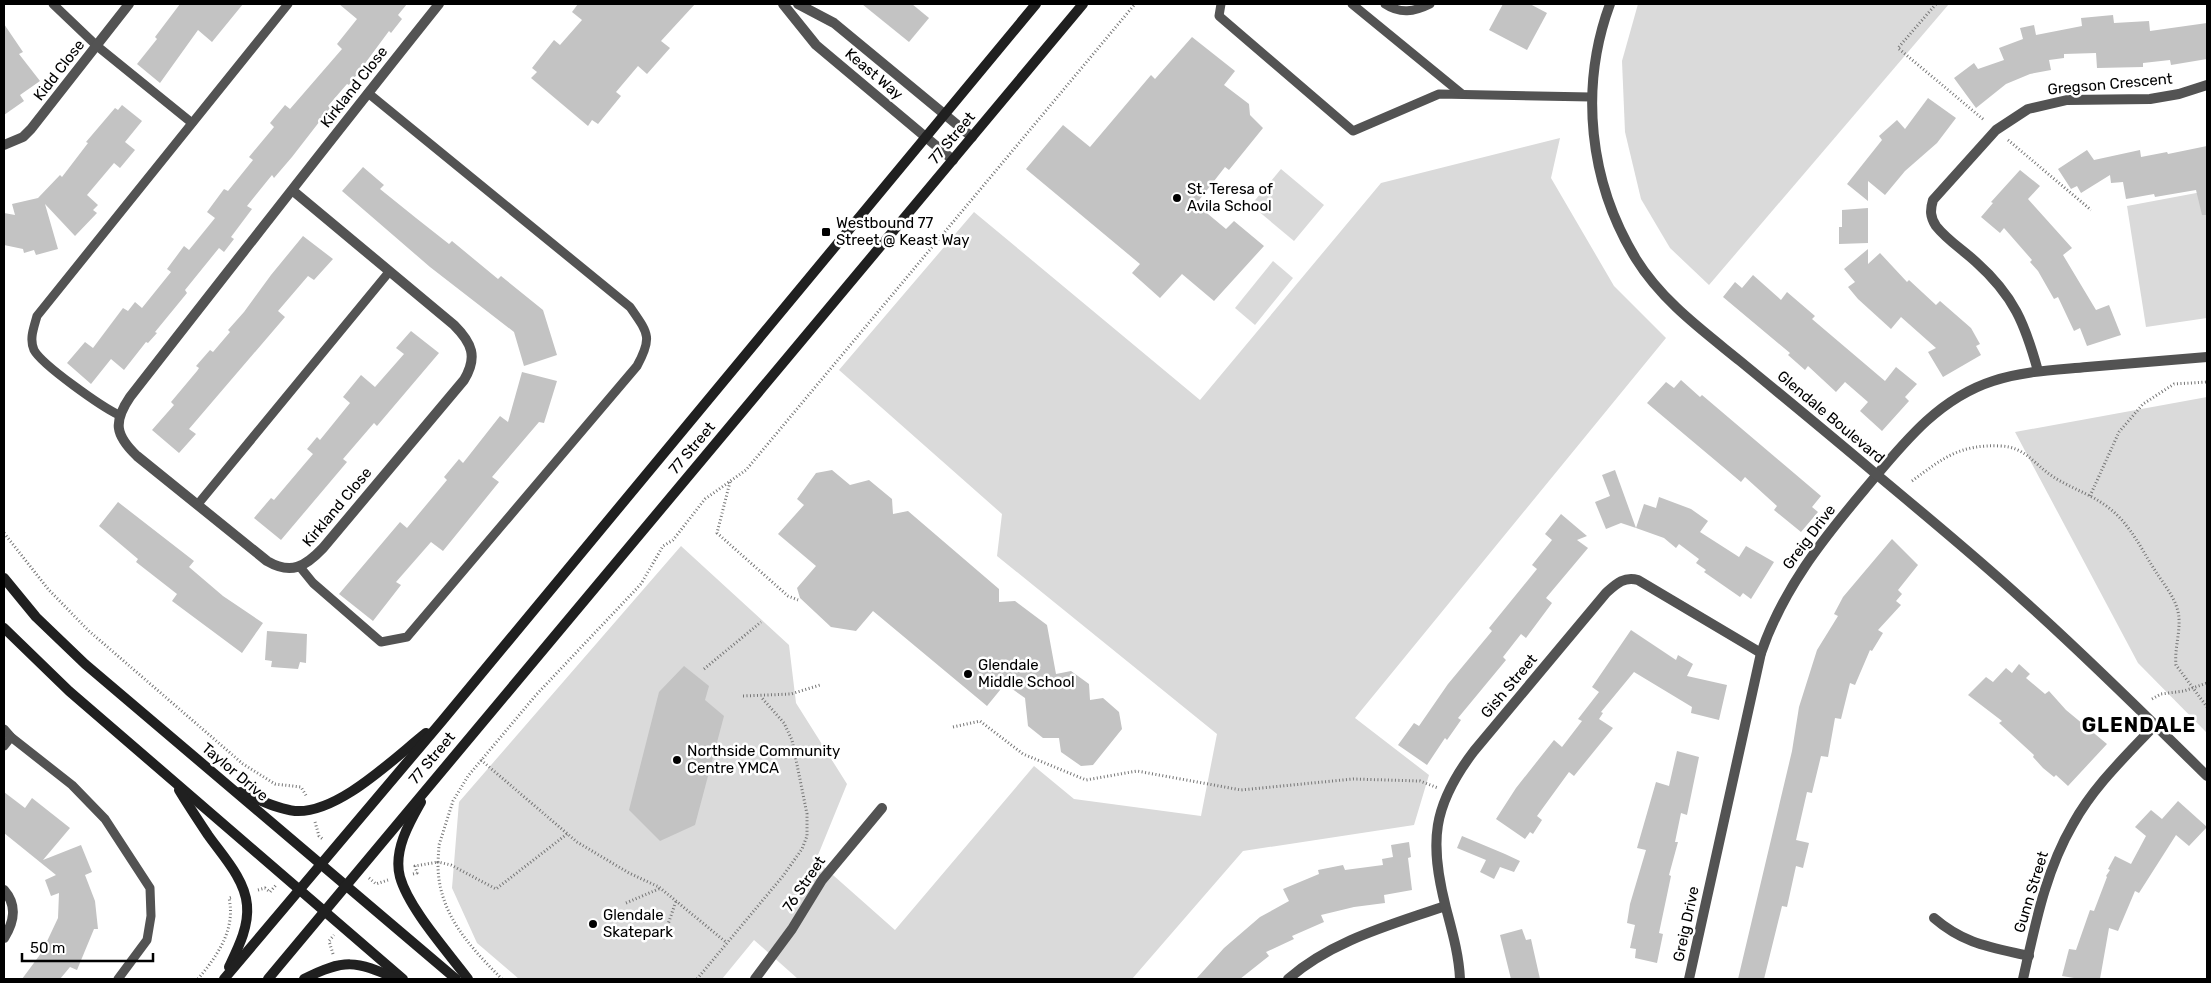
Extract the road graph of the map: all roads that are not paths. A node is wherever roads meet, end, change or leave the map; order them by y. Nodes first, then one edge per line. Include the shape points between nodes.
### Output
1 (52, 4) edge
2 (129, 4) edge
3 (288, 4) edge
4 (439, 4) edge
5 (783, 4) edge
6 (798, 4) edge
7 (1036, 4) edge
8 (1083, 4) edge
9 (1221, 4) edge
10 (1352, 4) edge
11 (1384, 4) edge
12 (1430, 4) edge
13 (1610, 4) edge
14 (97, 46) junction
15 (2207, 85) edge
16 (368, 93) junction
17 (1462, 94) junction
18 (1591, 97) junction
19 (943, 114) junction
20 (192, 122) junction
21 (925, 136) junction
22 (972, 137) junction
23 (4, 145) edge
24 (953, 160) junction
25 (292, 190) junction
26 (389, 272) junction
27 (2207, 357) edge
28 (2038, 371) junction
29 (119, 415) junction
30 (1877, 475) junction
31 (198, 504) junction
32 (300, 567) junction
33 (4, 578) edge
34 (4, 628) edge
35 (1761, 653) junction
36 (442, 721) junction
37 (2155, 725) junction
38 (4, 729) edge
39 (10, 738) junction
40 (4, 746) edge
41 (438, 774) junction
42 (2207, 776) edge
43 (171, 778) junction
44 (229, 787) junction
45 (882, 808) dead end
46 (321, 863) junction
47 (346, 885) junction
48 (4, 890) edge
49 (298, 890) junction
50 (1445, 906) junction
51 (324, 911) junction
52 (1934, 918) dead end
53 (4, 938) edge
54 (2028, 956) junction
55 (760, 978) edge
56 (118, 979) edge
57 (223, 979) edge
58 (268, 979) edge
59 (304, 979) edge
60 (396, 979) edge
61 (403, 979) edge
62 (456, 979) edge
63 (468, 979) edge
64 (1288, 979) edge
65 (1460, 979) edge
66 (1689, 979) edge
67 (2023, 979) edge

1 - 14 lane
2 - 14 street, Kidd Close
3 - 20 lane
4 - 16 street, Kirkland Close
5 - 21 street, Keast Way via 816,45
6 - 19 street, Keast Way via 834,23
7 - 19 main road, 77 Street
8 - 22 main road, 77 Street
9 - 17 lane via 1219,16 1353,131 1439,94
10 - 17 lane
11 - 12 lane via 1399,11 1417,10
13 - 18 street, Glendale Boulevard via 1601,30
14 - 20 lane
14 - 23 street, Kidd Close via 31,129 23,137
15 - 28 street, Gregson Crescent via 2150,99 2067,100 2028,109 1996,130 1933,200 1931,219 1936,226 1996,281 2013,306 2026,328
16 - 25 street, Kirkland Close
16 - 32 lane via 630,307 646,330 647,348 637,366 407,637 381,642 313,583
17 - 18 lane
18 - 30 street, Glendale Boulevard via 1596,153 1606,194 1619,226 1648,277 1688,318
19 - 21 main road, 77 Street
19 - 22 street, Keast Way
20 - 29 lane via 43,306 33,328 31,339 39,357 102,407
21 - 24 street, Keast Way
21 - 36 main road, 77 Street
22 - 24 main road, 77 Street
24 - 41 main road, 77 Street
25 - 26 street, Kirkland Close
25 - 29 street, Kirkland Close
26 - 31 lane
26 - 32 street, Kirkland Close via 462,333 472,352 470,369 323,548
27 - 28 street, Greig Drive
28 - 30 street, Greig Drive via 1992,381 1951,402 1912,434
29 - 31 street, Kirkland Close via 118,432 128,447
30 - 35 street, Greig Drive via 1801,569 1780,605
30 - 37 street, Glendale Boulevard via 2023,600
31 - 32 street, Kirkland Close via 266,561 282,568
33 - 44 main road, Taylor Drive via 36,617 85,664
34 - 43 main road via 69,691
35 - 50 street, Gish Street via 1647,584 1630,578 1606,593 1480,744 1448,792 1438,818 1434,843
35 - 66 street, Greig Drive
36 - 44 main road via 359,785 335,801 311,810 278,808
36 - 46 main road, 77 Street
37 - 42 street, Glendale Boulevard
37 - 54 street, Gunn Street via 2107,775 2072,824 2047,881
38 - 39 lane
39 - 40 lane
39 - 56 lane via 72,785 105,819 150,888 151,916 147,940
41 - 47 main road, 77 Street
41 - 63 main road via 410,821 401,844 400,877 412,904
43 - 49 main road
43 - 57 main road via 228,862 245,894 247,912 241,942
44 - 46 main road, Taylor Drive
45 - 55 street, 76 Street via 822,880
46 - 47 main road, Taylor Drive
46 - 49 main road, 77 Street
47 - 51 main road, 77 Street
47 - 62 main road, Taylor Drive
48 - 53 street via 14,910
49 - 51 main road
49 - 57 main road, 77 Street
50 - 64 street via 1340,945 1314,959
50 - 65 street, Gish Street
51 - 58 main road, 77 Street
51 - 61 main road
52 - 54 street via 1952,934 1975,944
54 - 67 street, Gunn Street
59 - 60 main road via 336,965 352,964 370,966

